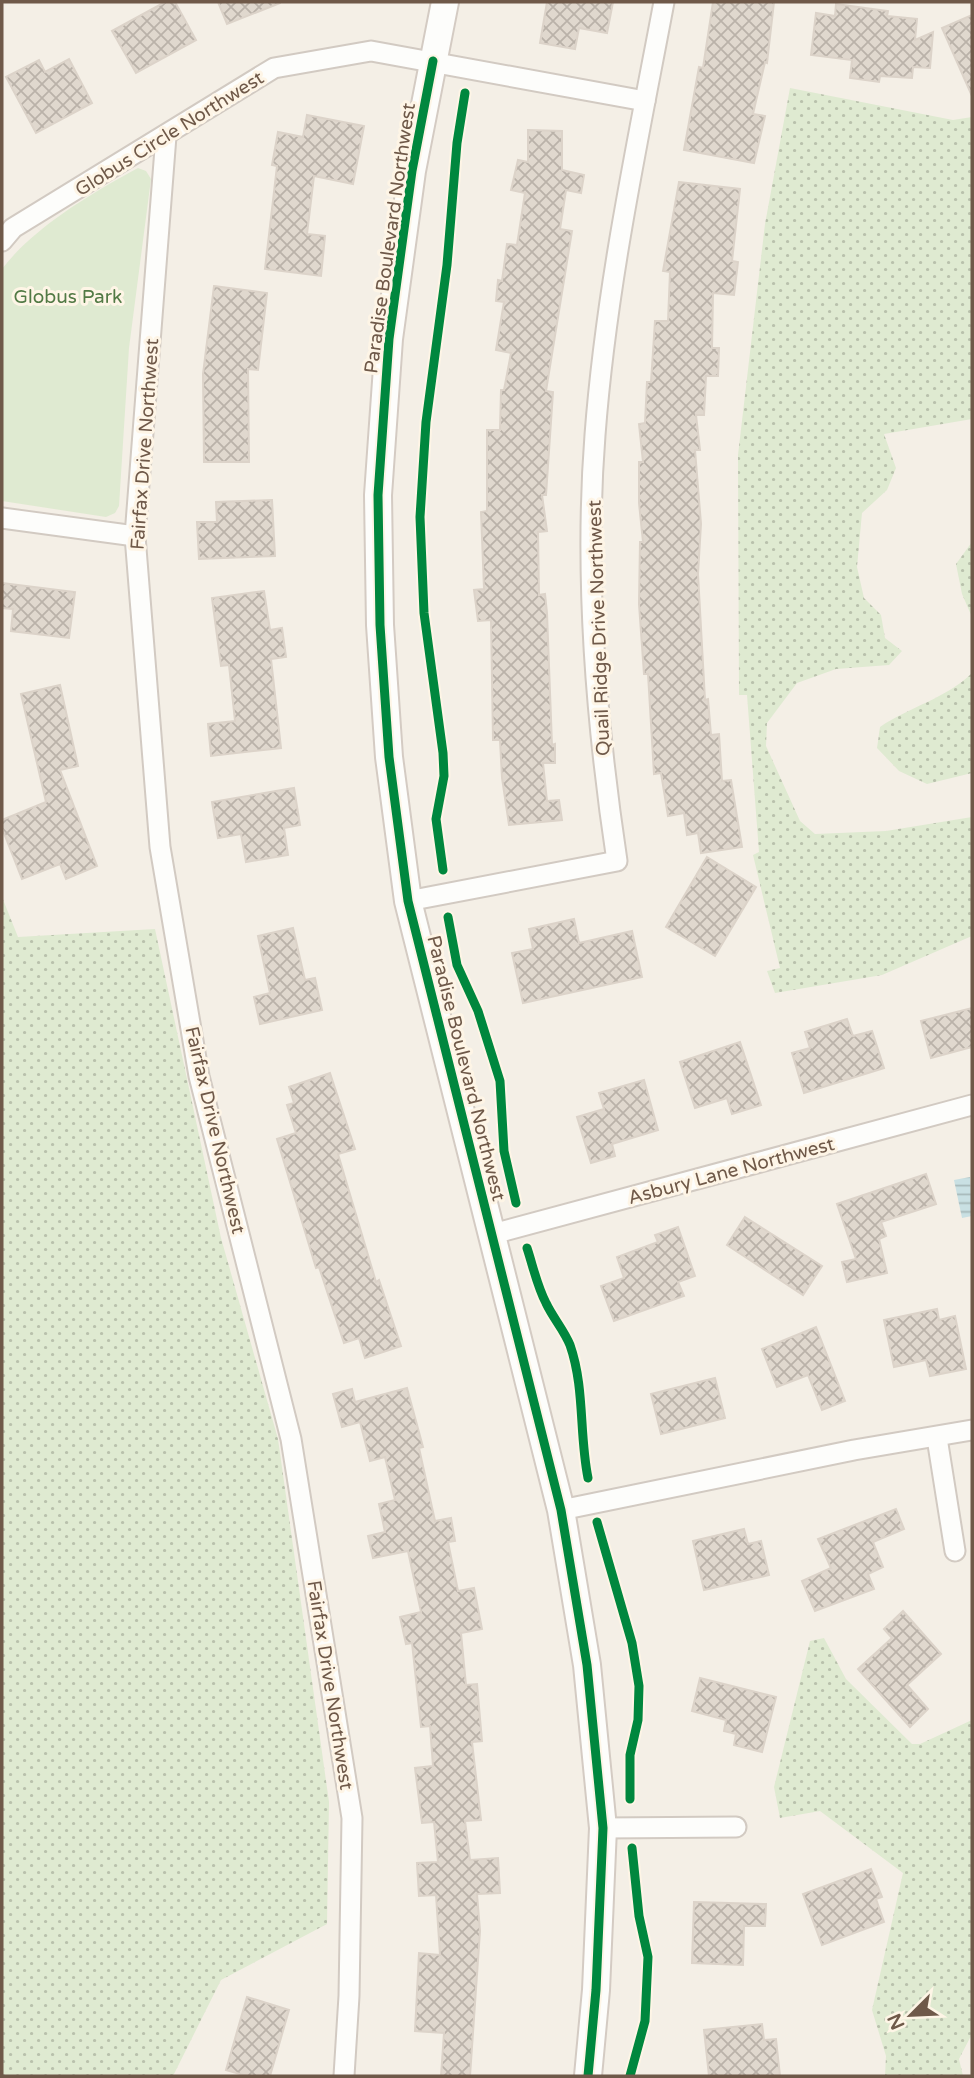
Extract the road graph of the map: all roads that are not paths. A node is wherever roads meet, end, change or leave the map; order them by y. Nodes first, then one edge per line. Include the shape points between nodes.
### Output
1 (445, 2) edge
2 (664, 2) edge
3 (433, 61) junction
4 (645, 101) junction
5 (166, 136) junction
6 (2, 241) edge
7 (2, 518) edge
8 (135, 536) junction
9 (408, 901) junction
10 (972, 1105) edge
11 (489, 1235) junction
12 (972, 1430) edge
13 (937, 1438) junction
14 (561, 1510) junction
15 (955, 1551) dead end
16 (736, 1827) dead end
17 (603, 1828) junction
18 (344, 2076) edge
19 (588, 2076) edge

1 - 3 street, Paradise Boulevard Northwest
2 - 4 street, Quail Ridge Drive Northwest
3 - 4 street
3 - 5 street, Globus Circle Northwest via 371,51 274,68
3 - 9 street, Paradise Boulevard Northwest via 412,171 389,339 378,495 389,757
4 - 9 street, Quail Ridge Drive Northwest via 605,331 594,437 591,550 601,757 617,861
5 - 6 street, Globus Circle Northwest via 13,228
5 - 8 street, Fairfax Drive Northwest
7 - 8 street
8 - 18 street, Fairfax Drive Northwest via 160,847 199,1076 291,1439 352,1818
9 - 11 street, Paradise Boulevard Northwest
10 - 11 street, Asbury Lane Northwest
11 - 14 street, Paradise Boulevard Northwest
12 - 13 street
13 - 14 street via 854,1450
13 - 15 street
14 - 17 street, Paradise Boulevard Northwest via 587,1665
16 - 17 street
17 - 19 street, Paradise Boulevard Northwest

